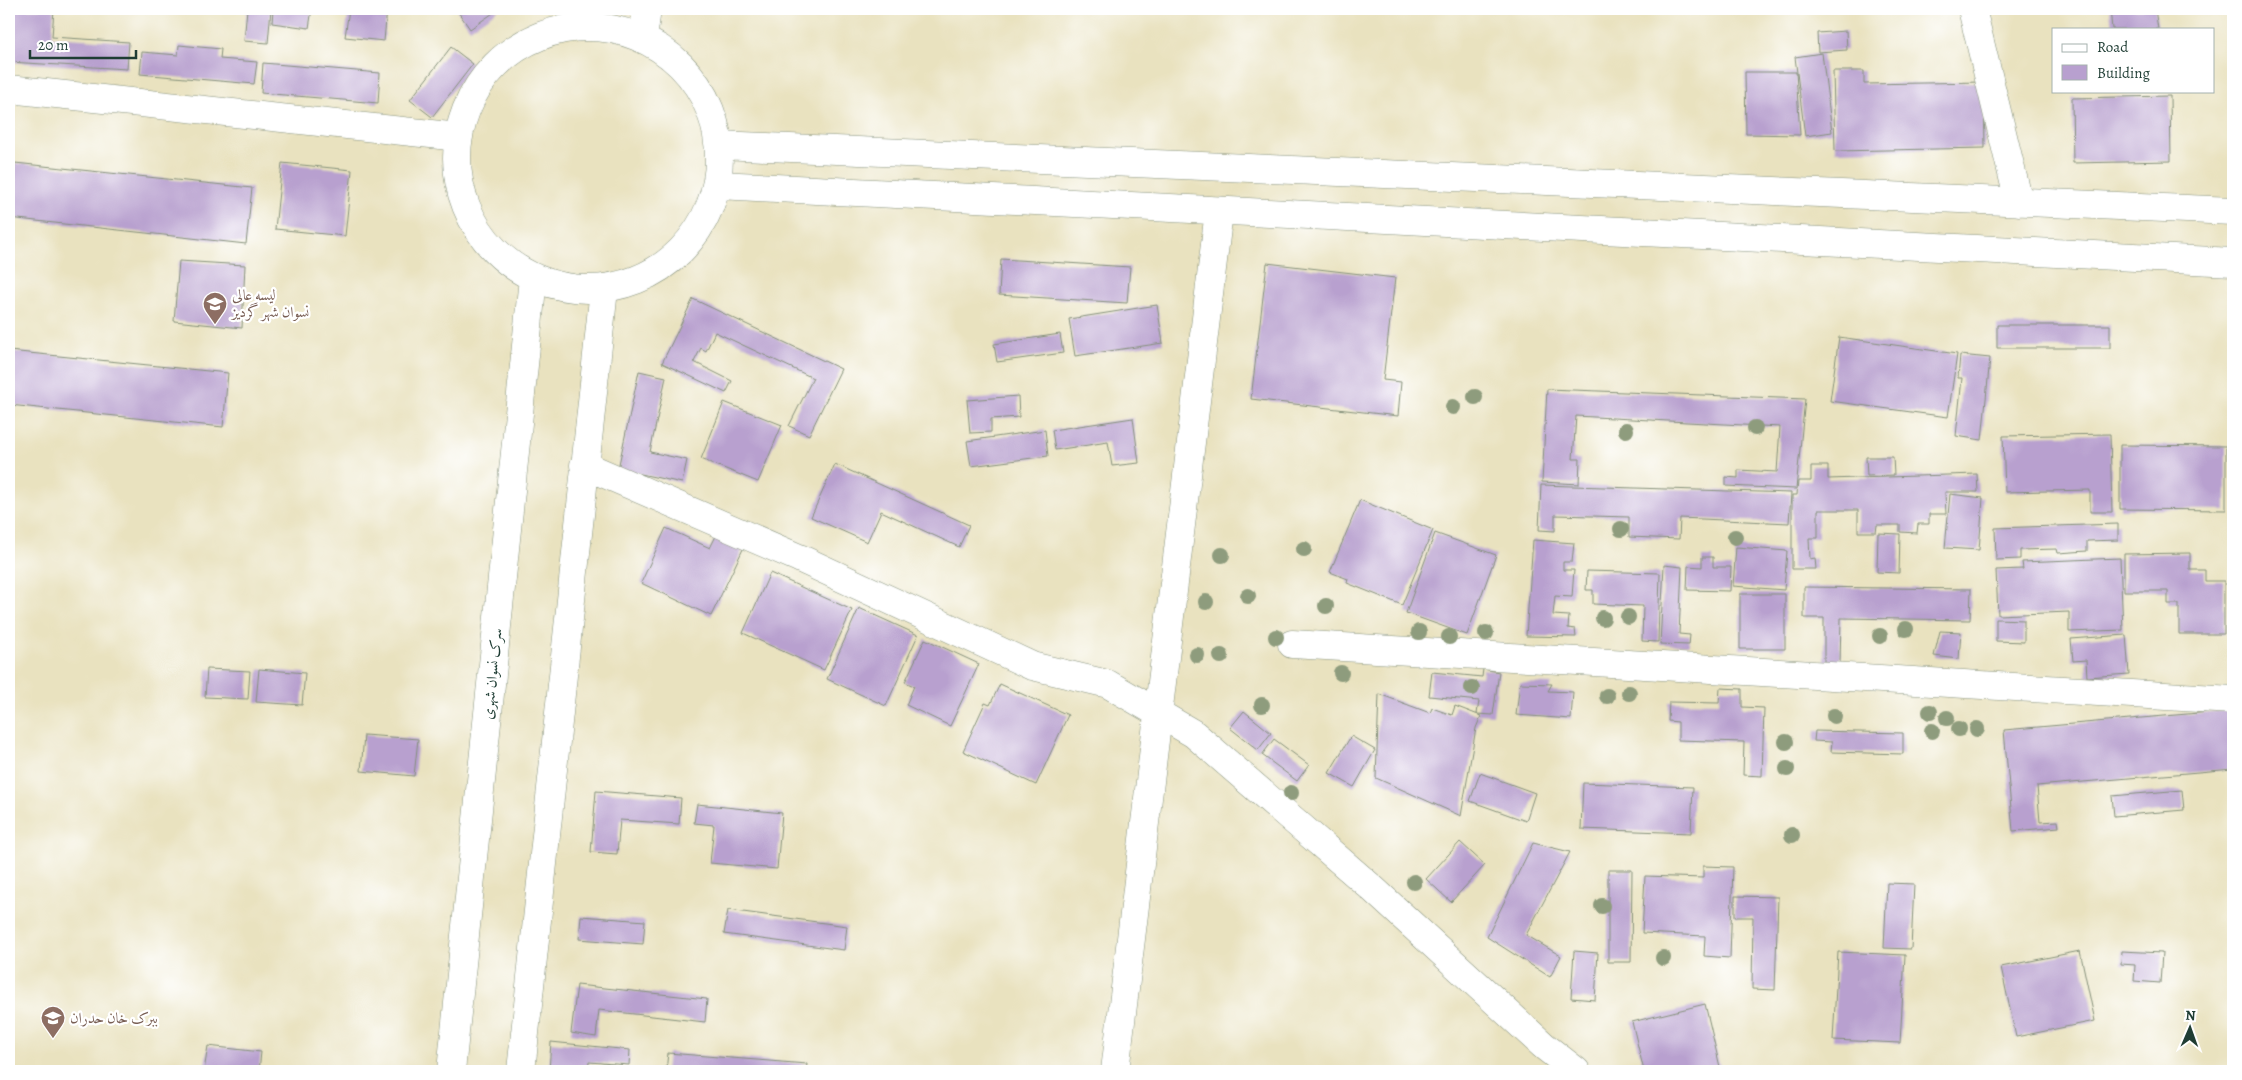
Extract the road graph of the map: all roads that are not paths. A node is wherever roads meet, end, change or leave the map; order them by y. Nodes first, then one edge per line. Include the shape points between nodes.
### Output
1 (647, 9) edge
2 (1972, 9) edge
3 (549, 21) edge
4 (643, 38) junction
5 (9, 89) edge
6 (459, 137) junction
7 (720, 145) junction
8 (718, 185) junction
9 (2019, 202) junction
10 (1219, 211) junction
11 (2233, 211) edge
12 (2233, 262) edge
13 (533, 278) junction
14 (604, 289) junction
15 (584, 465) junction
16 (1292, 644) dead end
17 (2233, 700) edge
18 (1158, 714) junction
19 (451, 1071) edge
20 (521, 1071) edge
21 (1115, 1071) edge
22 (1576, 1071) edge

1 - 4 street
2 - 9 street
3 - 4 street via 612,28
3 - 6 street via 492,68 472,94 460,124
4 - 7 street via 672,56 696,81 712,111
5 - 6 street
6 - 13 street via 456,157 461,194 477,229 501,257
7 - 8 street
7 - 9 street
8 - 10 street
8 - 14 street via 704,223 678,255 644,278
9 - 11 street
10 - 12 street
10 - 18 street
13 - 14 street via 568,288
13 - 19 street, سرک نسوان شهری
14 - 15 street
15 - 18 street via 799,558 1032,666 1108,684
15 - 20 street
16 - 17 street
18 - 21 street
18 - 22 street via 1194,734

